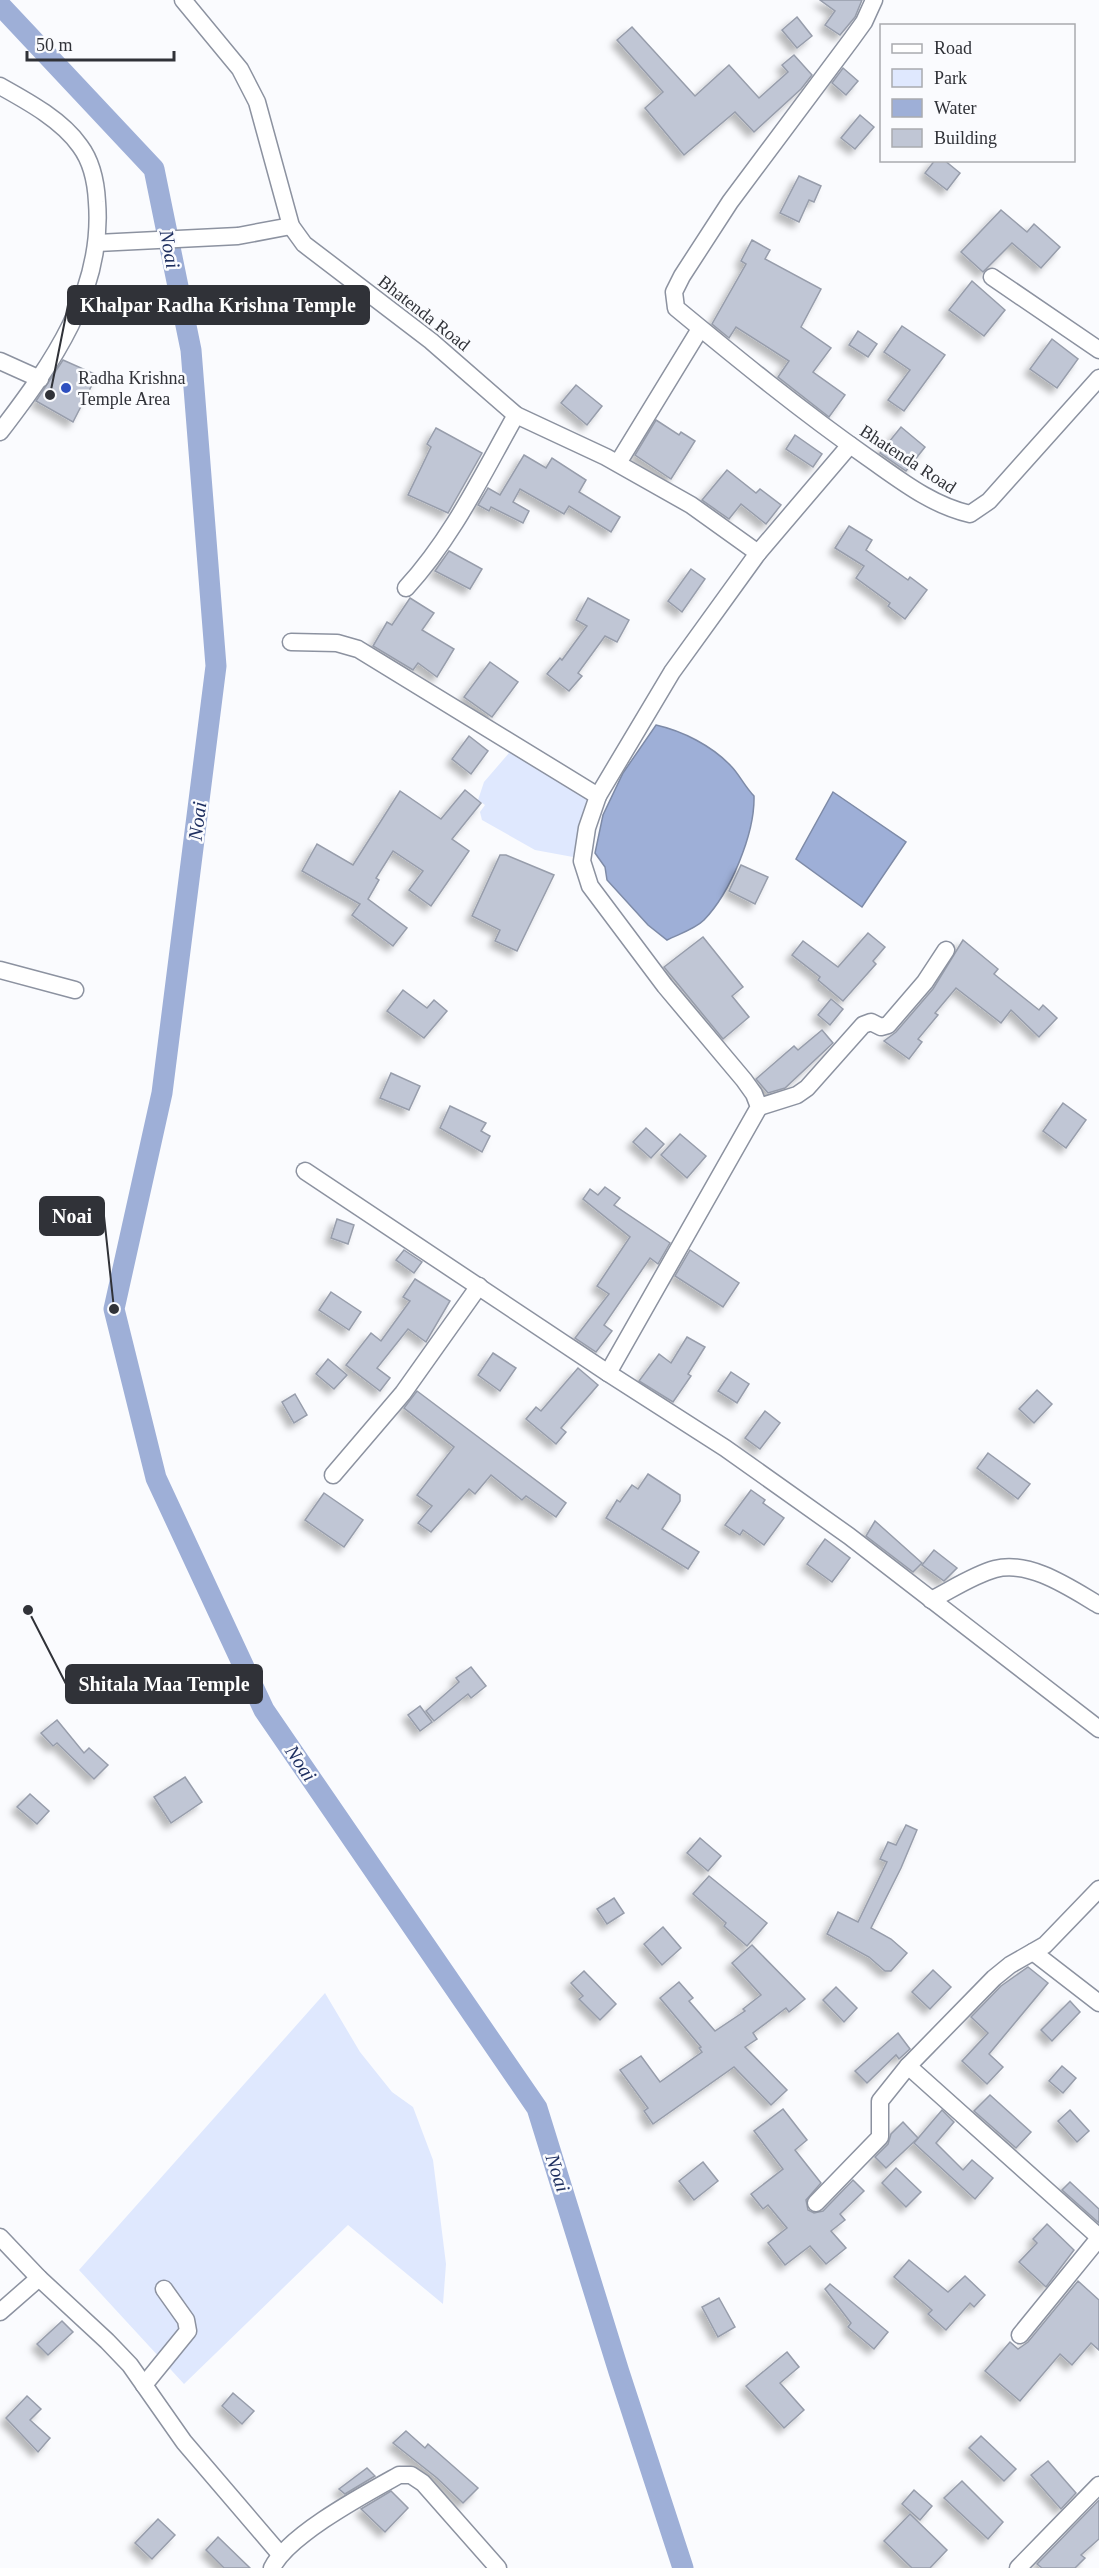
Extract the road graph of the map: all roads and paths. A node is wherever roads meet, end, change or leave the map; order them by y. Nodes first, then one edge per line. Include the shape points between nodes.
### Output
1 (183, 0) edge
2 (874, 0) edge
3 (0, 86) edge
4 (291, 226) junction
5 (97, 243) junction
6 (992, 277) dead end
7 (700, 329) junction
8 (1099, 350) edge
9 (0, 361) edge
10 (1099, 378) edge
11 (40, 380) junction
12 (516, 415) junction
13 (0, 432) edge
14 (850, 445) junction
15 (618, 464) junction
16 (758, 553) junction
17 (406, 588) dead end
18 (291, 642) dead end
19 (598, 796) junction
20 (946, 950) dead end
21 (0, 970) edge
22 (75, 990) dead end
23 (759, 1107) junction
24 (305, 1171) dead end
25 (479, 1286) junction
26 (608, 1373) junction
27 (333, 1475) dead end
28 (931, 1600) junction
29 (1099, 1605) edge
30 (1099, 1729) edge
31 (1099, 1889) edge
32 (1033, 1952) junction
33 (1099, 2002) edge
34 (908, 2066) junction
35 (816, 2203) dead end
36 (0, 2236) edge
37 (1099, 2237) edge
38 (39, 2278) junction
39 (164, 2289) dead end
40 (0, 2312) edge
41 (1020, 2335) dead end
42 (144, 2385) junction
43 (1099, 2485) edge
44 (276, 2561) edge
45 (498, 2568) edge
46 (1018, 2568) edge

1 - 4 street, Bhatenda Road via 240,69 257,102
2 - 7 street, Bhatenda Road via 864,22 730,202 682,276 675,292 676,308
3 - 5 street via 54,121 80,145 91,165 97,195
4 - 5 street via 238,236
4 - 12 street, Bhatenda Road via 304,244 431,341
5 - 11 street via 81,306
6 - 8 street
7 - 14 street, Bhatenda Road via 792,404
7 - 15 street
9 - 11 street
10 - 14 street, Bhatenda Road via 988,501 970,514 948,509 914,490
11 - 13 street
12 - 15 street, Bhatenda Road
12 - 17 street via 447,538
14 - 16 street
15 - 16 street, Bhatenda Road via 690,505
16 - 19 street via 672,672
18 - 19 street via 337,643 358,649
19 - 23 street via 587,828 582,861 590,886 665,986 744,1080
20 - 23 street via 888,1024 863,1025 807,1088
21 - 22 street
23 - 26 street
24 - 25 street
25 - 26 street
25 - 27 street via 403,1393
26 - 28 street via 725,1448
28 - 29 street via 994,1569 1009,1567 1035,1572
28 - 30 street
31 - 32 street
32 - 33 street
32 - 34 street via 994,1978
34 - 35 street via 880,2102 880,2137
34 - 37 street
36 - 38 street
37 - 41 street
38 - 40 street
38 - 42 street via 107,2341
39 - 42 street via 186,2320 188,2331
42 - 44 street
43 - 46 street
44 - 45 street via 330,2517 399,2475 411,2475 423,2483

